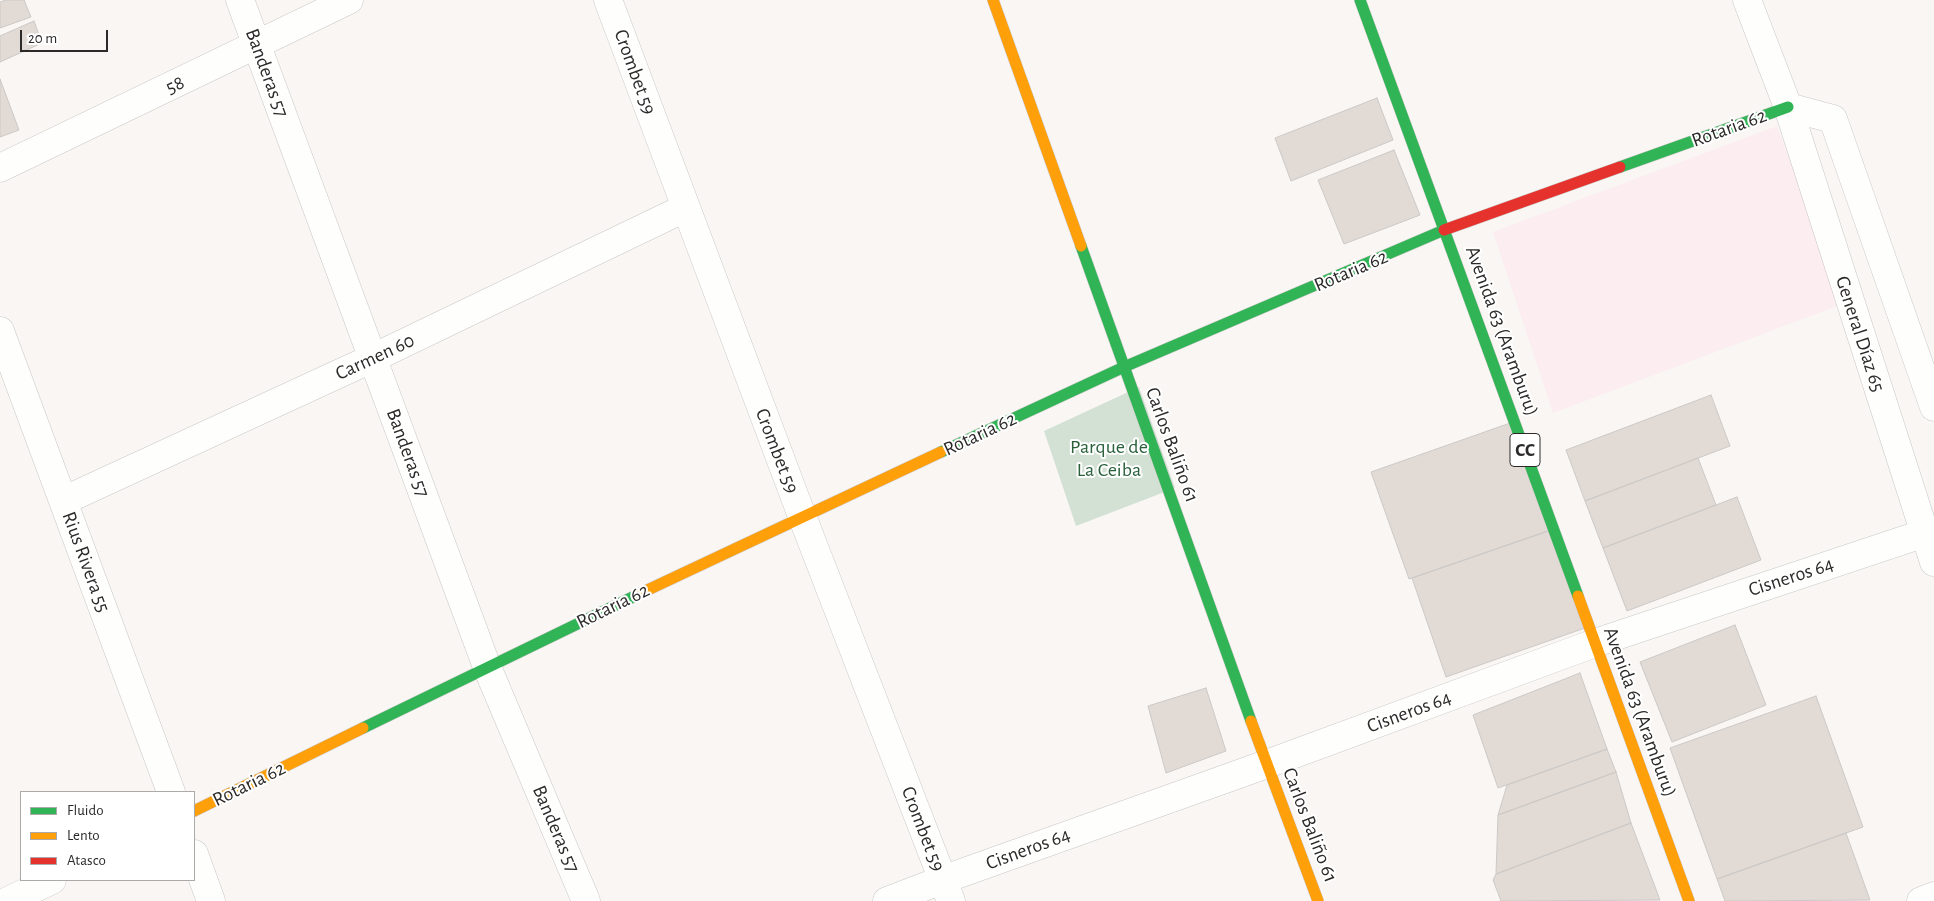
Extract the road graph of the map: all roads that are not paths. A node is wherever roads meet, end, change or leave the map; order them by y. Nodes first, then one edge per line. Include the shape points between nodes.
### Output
1 (240, 0) edge
2 (349, 0) edge
3 (608, 0) edge
4 (993, 0) edge
5 (1360, 0) edge
6 (1747, 0) edge
7 (256, 46) junction
8 (1788, 106) junction
9 (0, 168) edge
10 (685, 208) junction
11 (1445, 230) junction
12 (0, 331) edge
13 (373, 358) junction
14 (1124, 367) junction
15 (1934, 407) edge
16 (63, 501) junction
17 (802, 516) junction
18 (1929, 532) edge
19 (1934, 562) edge
20 (1595, 643) junction
21 (487, 667) junction
22 (1267, 764) junction
23 (171, 791) edge
24 (195, 811) edge
25 (195, 857) edge
26 (50, 881) edge
27 (946, 890) edge
28 (1934, 896) edge
29 (8, 901) edge
30 (211, 901) edge
31 (586, 901) edge
32 (887, 901) edge
33 (1318, 901) edge
34 (1689, 901) edge
35 (1920, 901) edge

1 - 7 street, Banderas 57
2 - 7 street, 58
3 - 10 street, Crombet 59
4 - 14 main road, Carlos Baliño 61
5 - 11 main road, Avenida 63 (Aramburu) / CC
6 - 8 street, General Díaz 65
7 - 9 street, 58
7 - 13 street, Banderas 57
8 - 11 main road, Rotaria 62
8 - 15 street via 1833,119
8 - 18 street, General Díaz 65
10 - 13 street, Carmen 60
10 - 17 street, Crombet 59
11 - 14 main road, Rotaria 62
11 - 20 main road, Avenida 63 (Aramburu) / CC
12 - 16 street, Rius Rivera 55
13 - 16 street, Carmen 60
13 - 21 street, Banderas 57
14 - 17 main road, Rotaria 62
14 - 22 main road, Carlos Baliño 61
16 - 23 street, Rius Rivera 55
17 - 21 main road, Rotaria 62
17 - 27 street, Crombet 59
18 - 19 street, General Díaz 65
18 - 20 street, Cisneros 64
20 - 22 street, Cisneros 64
20 - 34 main road, Avenida 63 (Aramburu) / CC
21 - 24 main road, Rotaria 62
21 - 31 street, Banderas 57
22 - 27 street, Cisneros 64
22 - 33 main road, Carlos Baliño 61
25 - 30 street
26 - 29 street
27 - 32 street, Cisneros 64
28 - 35 street

